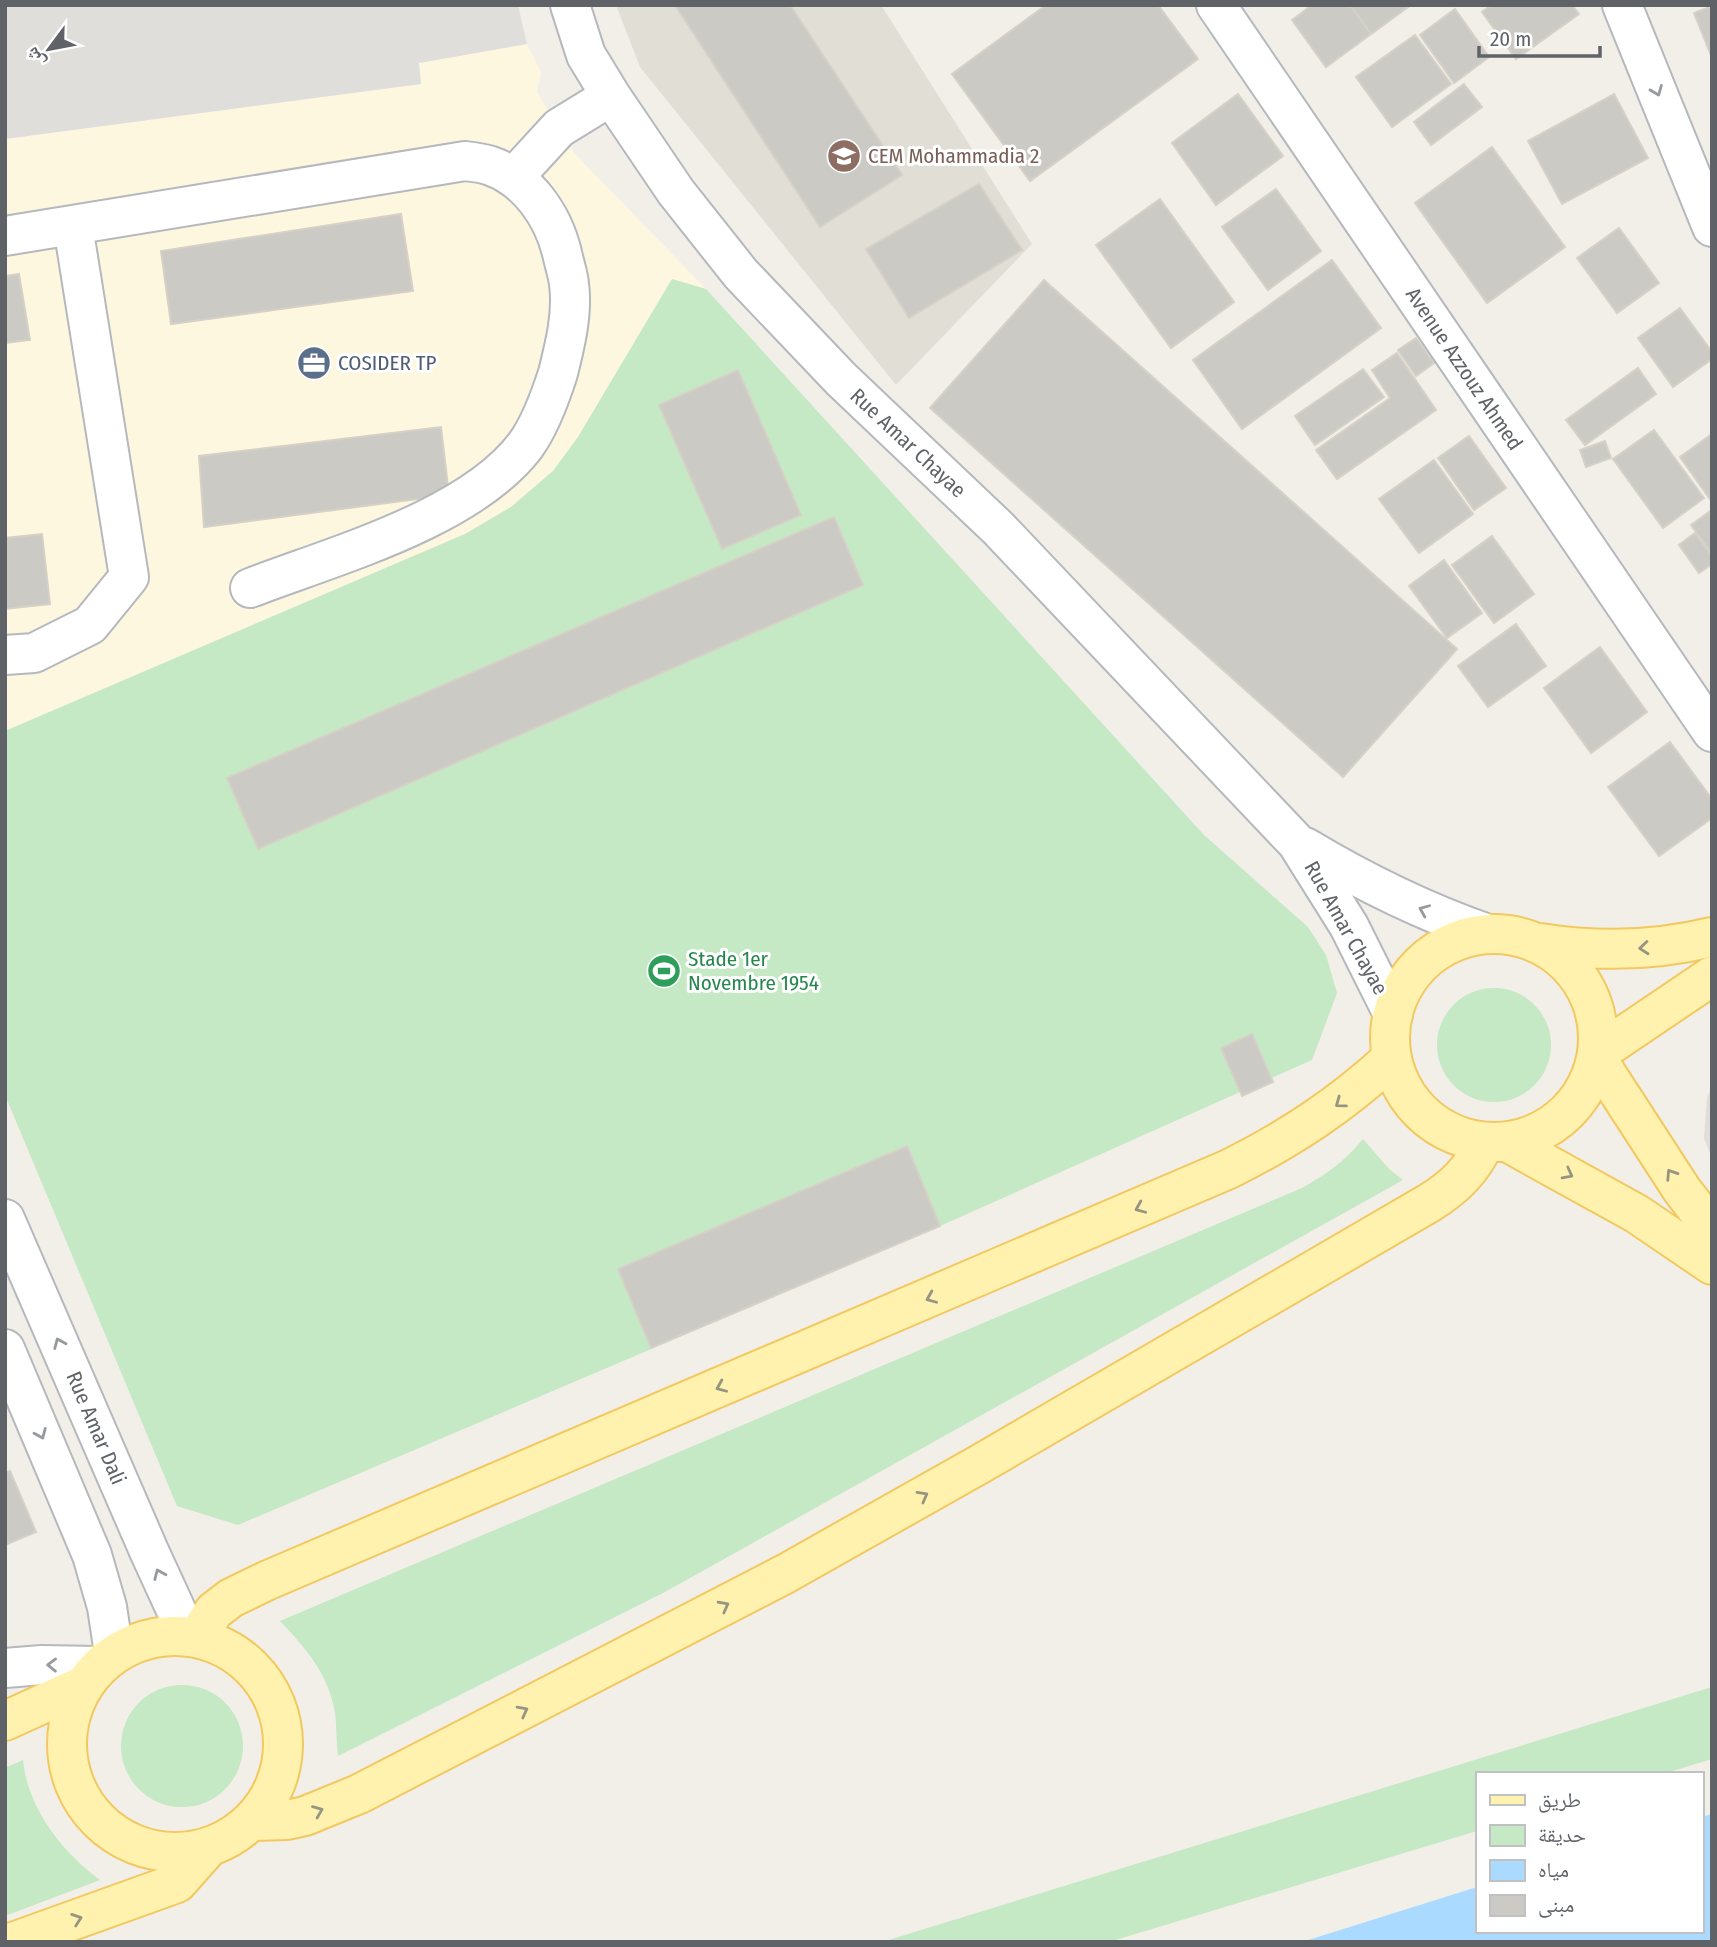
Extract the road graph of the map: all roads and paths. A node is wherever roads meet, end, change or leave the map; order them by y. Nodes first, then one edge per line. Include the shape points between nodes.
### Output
1 (570, 5) edge
2 (1216, 5) edge
3 (1622, 5) edge
4 (611, 96) junction
5 (514, 177) junction
6 (73, 226) junction
7 (1712, 228) edge
8 (5, 236) edge
9 (250, 588) dead end
10 (5, 655) edge
11 (1712, 732) edge
12 (1297, 843) junction
13 (1488, 934) junction
14 (1712, 937) edge
15 (1533, 942) junction
16 (1712, 976) edge
17 (1393, 1014) junction
18 (1597, 1056) junction
19 (1392, 1058) junction
20 (1496, 1142) junction
21 (5, 1219) edge
22 (1712, 1229) edge
23 (1712, 1265) edge
24 (6, 1354) edge
25 (193, 1637) junction
26 (5, 1668) edge
27 (99, 1668) junction
28 (5, 1721) edge
29 (251, 1821) junction
30 (208, 1847) junction
31 (13, 1942) edge

1 - 4 street, Rue Amar Chayae via 586,55
2 - 11 street, Avenue Azzouz Ahmed
3 -> 7 street
4 - 5 street via 559,128
4 - 12 street, Rue Amar Chayae via 676,192 741,274 841,379 998,528
5 - 6 street via 466,161
5 - 9 street via 533,194 547,217 570,286 567,340 552,394 526,445 488,484 455,504 406,528
6 - 8 street
6 - 10 street via 129,577 90,625 34,653
13 -> 12 street, Rue Amar Chayae via 1390,895
12 - 17 street, Rue Amar Chayae via 1349,926
13 - 15 main road
13 - 17 main road via 1467,937 1427,958 1400,993
14 -> 15 main road via 1618,950
15 - 18 main road via 1554,953 1585,986 1598,1029
16 - 18 main road
17 - 19 main road
18 - 20 main road via 1591,1080 1565,1115 1528,1137
22 -> 18 main road
19 - 20 main road via 1409,1099 1424,1115 1463,1138
19 -> 25 main road via 1316,1121 1229,1169 266,1581 214,1611
20 -> 23 main road via 1637,1214
29 -> 20 main road via 305,1816 359,1794 785,1574 1450,1191
25 -> 21 street, Rue Amar Dali via 138,1525
24 -> 27 street via 92,1555 107,1607
25 - 27 main road via 162,1636 137,1642
25 - 29 main road via 222,1646 244,1660 269,1690 283,1726 279,1778
27 -> 26 street
27 - 28 main road
27 - 30 main road via 74,1706 68,1730 72,1777 82,1800 116,1834 137,1845 184,1852
29 - 30 main road
31 -> 30 main road via 177,1883

